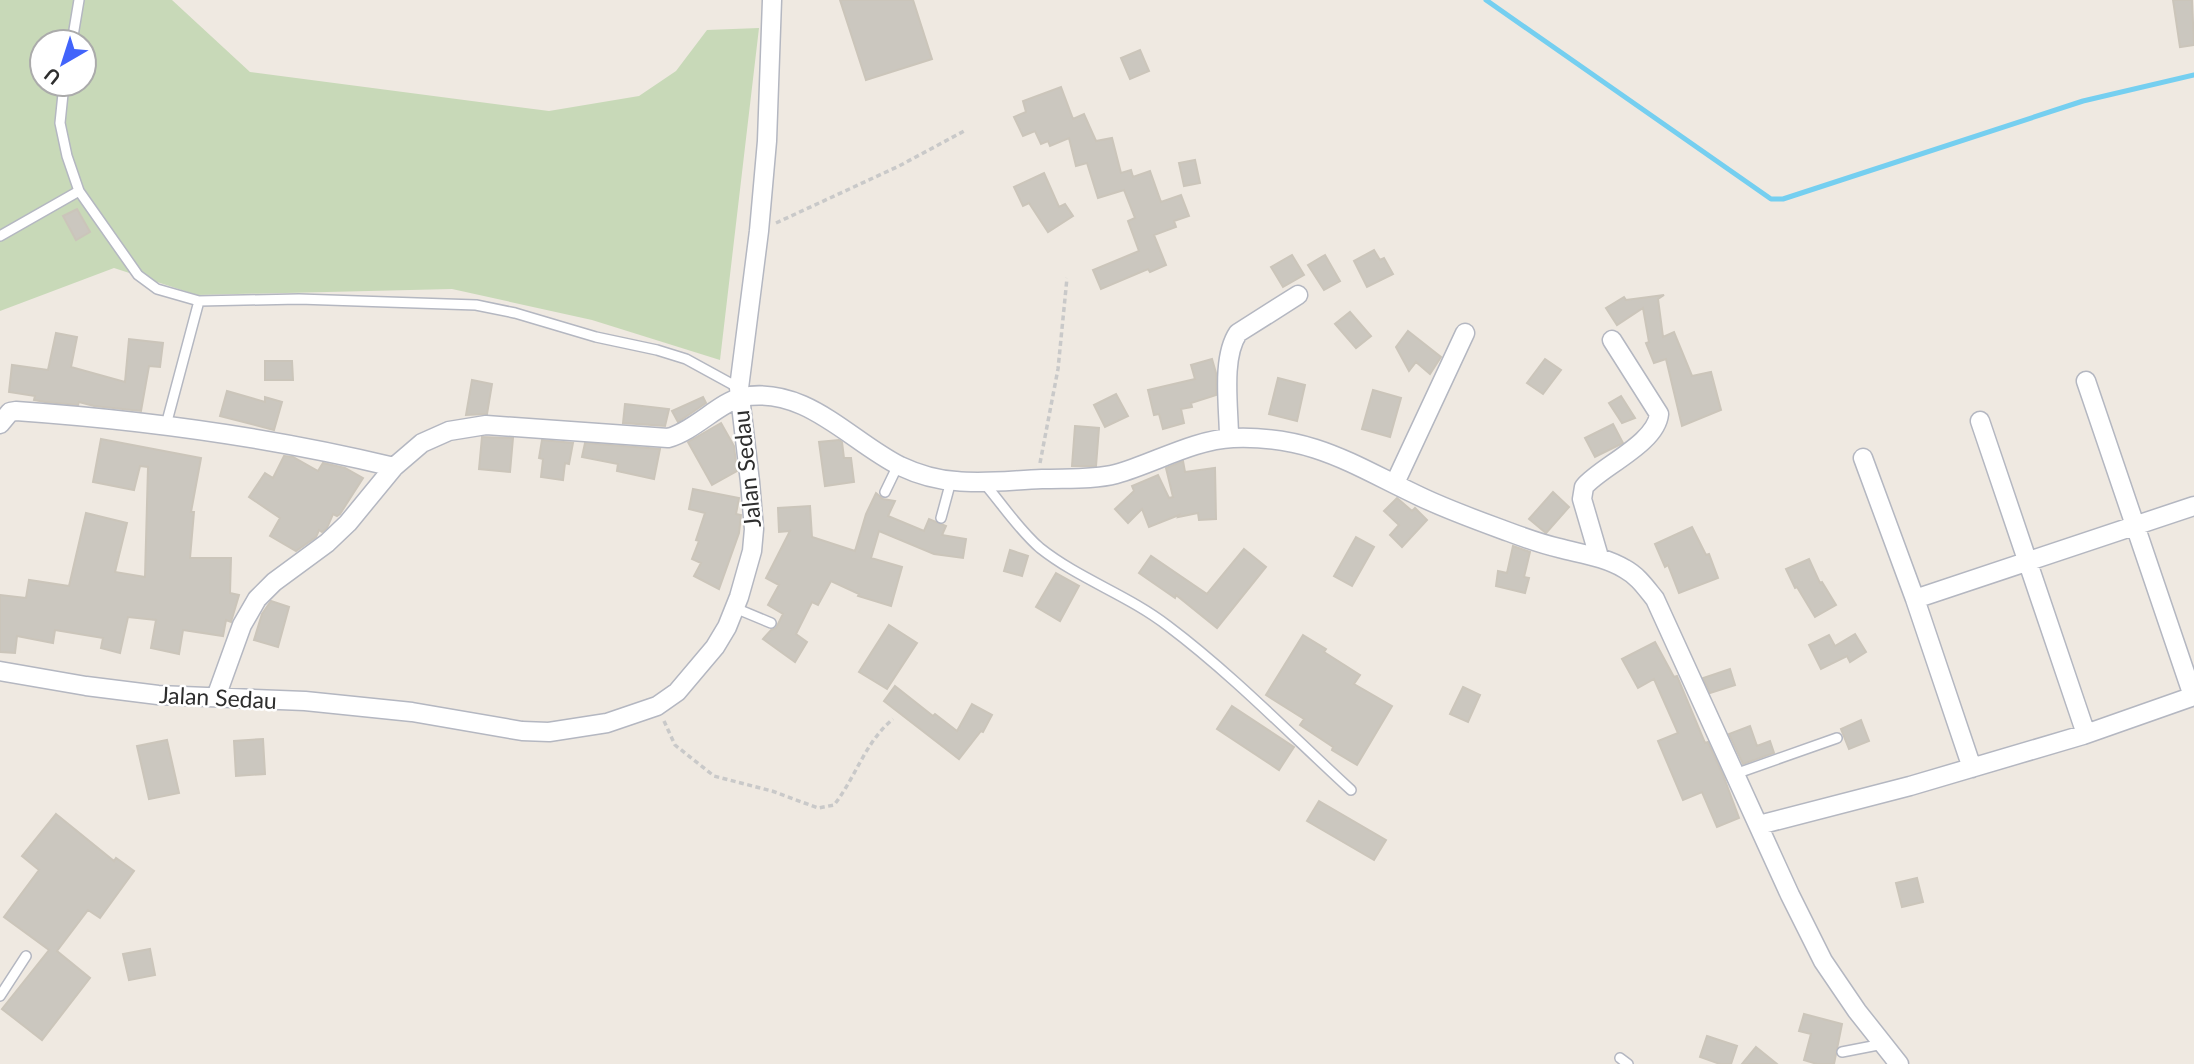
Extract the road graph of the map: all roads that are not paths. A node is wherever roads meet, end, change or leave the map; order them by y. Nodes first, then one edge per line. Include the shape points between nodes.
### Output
1 (79, 0) edge
2 (772, 0) edge
3 (74, 28) edge
4 (63, 98) edge
5 (79, 191) junction
6 (0, 236) edge
7 (1298, 295) dead end
8 (199, 301) junction
9 (1465, 333) dead end
10 (1612, 340) dead end
11 (2087, 381) dead end
12 (739, 393) junction
13 (1980, 421) dead end
14 (0, 424) edge
15 (166, 425) junction
16 (1229, 438) junction
17 (1863, 458) dead end
18 (898, 465) junction
19 (394, 467) junction
20 (951, 481) junction
21 (1395, 482) junction
22 (984, 483) junction
23 (885, 492) dead end
24 (2194, 506) edge
25 (941, 518) dead end
26 (2135, 525) junction
27 (1600, 557) junction
28 (2027, 561) junction
29 (1915, 599) junction
30 (735, 608) junction
31 (771, 623) dead end
32 (0, 671) edge
33 (2193, 696) edge
34 (216, 697) junction
35 (2086, 734) junction
36 (1837, 738) dead end
37 (1972, 768) junction
38 (1735, 774) junction
39 (1351, 790) dead end
40 (1759, 825) junction
41 (26, 956) dead end
42 (0, 996) edge
43 (1883, 1044) junction
44 (1842, 1052) dead end
45 (1899, 1064) edge

1 - 3 lane
2 - 12 street, Jalan Sedau via 771,90
4 - 5 lane via 60,123
5 - 6 lane
5 - 8 lane via 138,275 157,289
7 - 16 street via 1238,333 1232,342
8 - 12 lane via 476,305 686,359
8 - 15 lane
9 - 21 street
10 - 27 street via 1658,414 1654,427 1640,442 1584,487 1583,499
11 - 26 street
12 - 18 street via 788,400 816,412
12 - 19 street via 668,438 486,425 434,436
12 - 30 street, Jalan Sedau via 754,529
13 - 28 street
14 - 15 street via 16,411
15 - 19 street via 320,449
16 - 21 street via 1285,440 1324,450
16 - 22 street via 1108,476
17 - 29 street
18 - 20 street
18 - 23 lane
19 - 34 street via 348,523 257,599
20 - 22 street
20 - 25 lane
21 - 27 street via 1511,533
22 - 39 lane via 1039,547 1128,599 1191,643
24 - 26 street
26 - 28 street
26 - 33 street
27 - 38 street via 1626,569 1655,599
28 - 29 street
28 - 35 street
29 - 37 street
30 - 31 lane
30 - 34 street, Jalan Sedau via 715,647 677,692 657,706 577,729 522,731 399,710
32 - 34 street, Jalan Sedau via 134,692
33 - 35 street
35 - 37 street
36 - 38 lane
37 - 40 street
38 - 40 street
40 - 43 street via 1823,961
41 - 42 lane
43 - 44 lane
43 - 45 street

